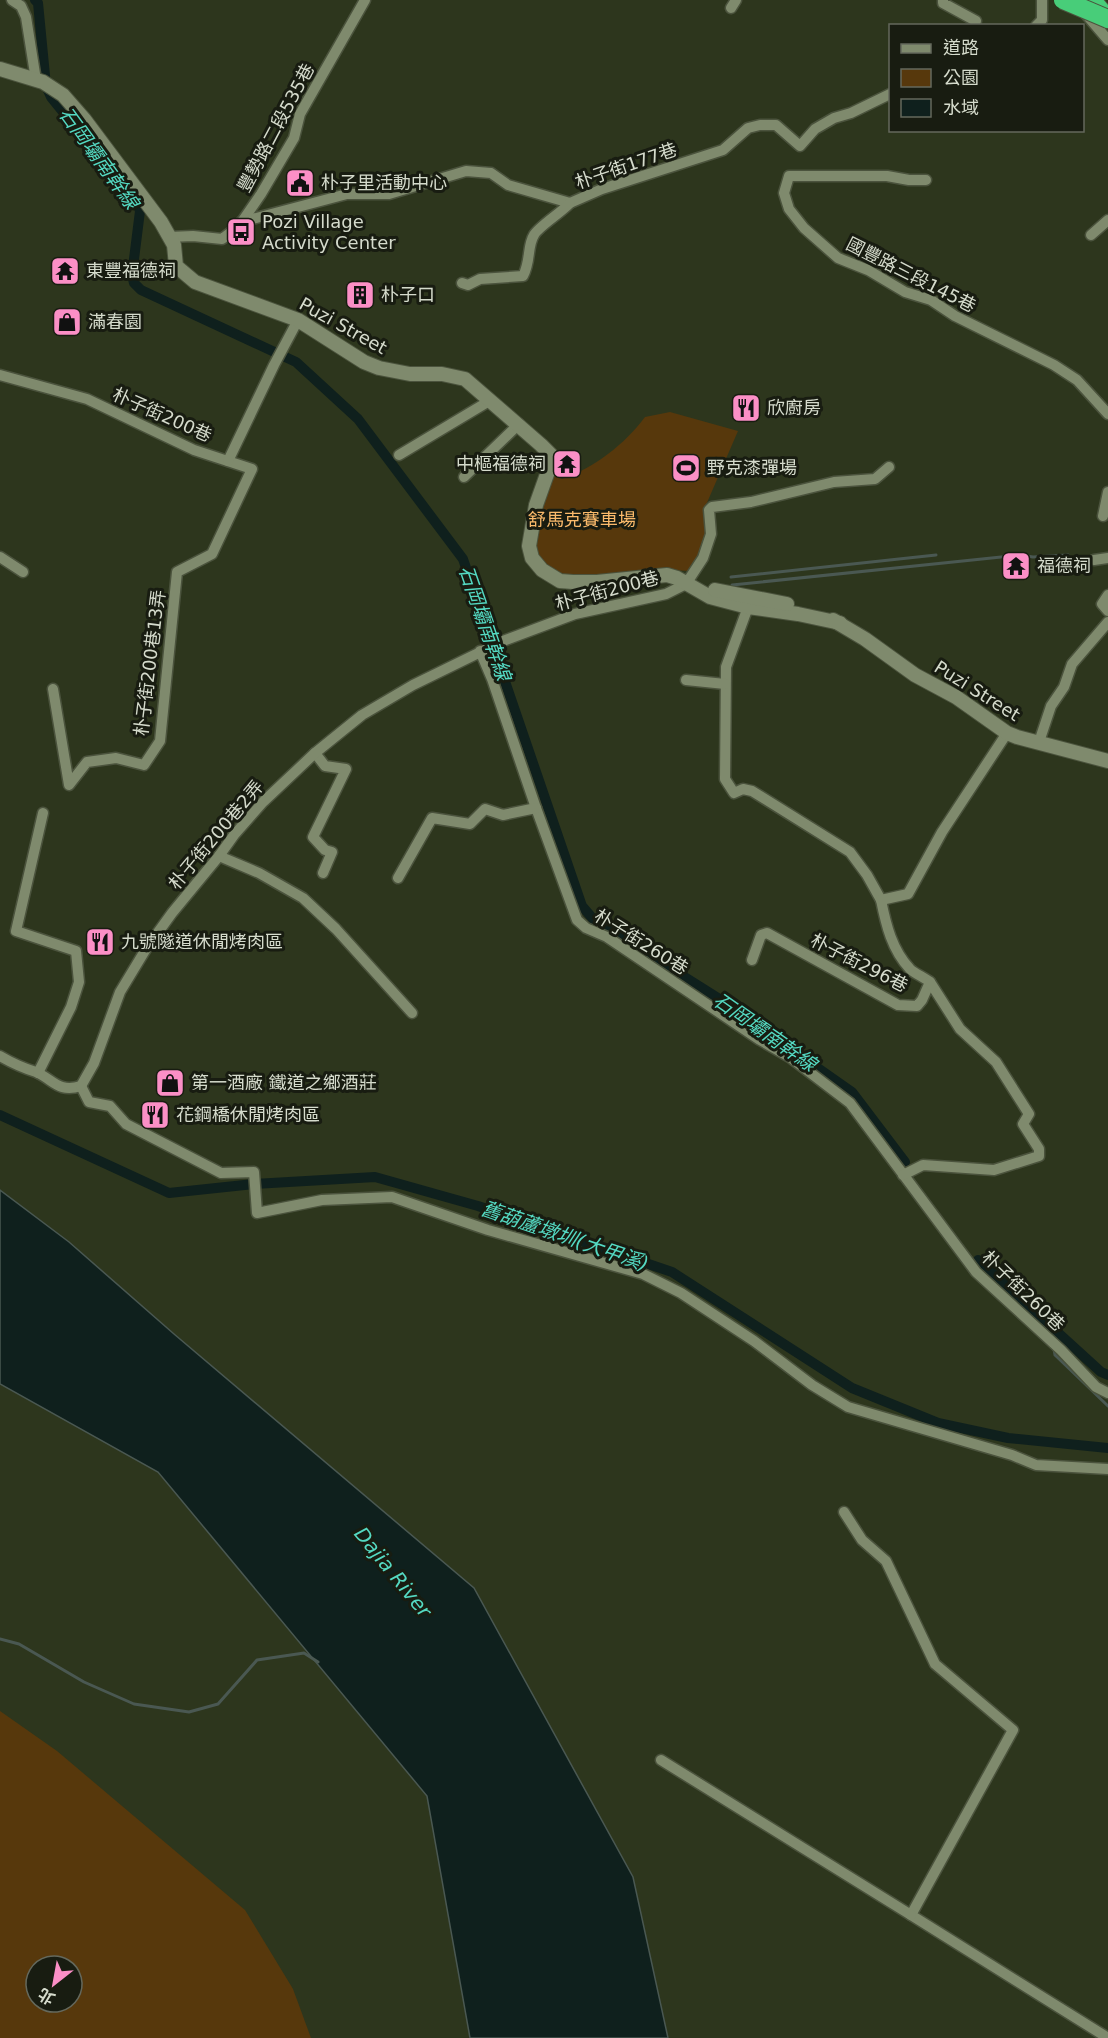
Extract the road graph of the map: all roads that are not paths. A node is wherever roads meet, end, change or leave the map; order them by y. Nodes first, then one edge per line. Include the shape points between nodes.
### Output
1 (12, 0) edge
2 (364, 0) edge
3 (943, 0) edge
4 (1042, 0) edge
5 (1063, 0) edge
6 (1074, 0) edge
7 (1094, 0) edge
8 (1108, 17) edge
9 (976, 21) dead end
10 (1038, 24) edge
11 (1108, 40) edge
12 (0, 69) edge
13 (40, 81) junction
14 (889, 95) edge
15 (926, 180) dead end
16 (570, 203) junction
17 (1108, 220) edge
18 (241, 222) junction
19 (1091, 235) dead end
20 (169, 237) junction
21 (462, 283) dead end
22 (298, 320) junction
23 (0, 375) edge
24 (491, 400) junction
25 (1108, 414) edge
26 (519, 424) junction
27 (399, 455) dead end
28 (228, 461) junction
29 (889, 467) dead end
30 (464, 477) dead end
31 (1108, 492) edge
32 (1103, 516) dead end
33 (0, 557) edge
34 (1108, 558) edge
35 (1094, 560) dead end
36 (23, 572) dead end
37 (686, 584) junction
38 (1108, 595) edge
39 (747, 608) junction
40 (1108, 611) edge
41 (1108, 622) edge
42 (840, 623) junction
43 (480, 651) junction
44 (686, 680) dead end
45 (725, 684) junction
46 (53, 689) dead end
47 (1007, 733) junction
48 (1039, 742) junction
49 (315, 753) junction
50 (1108, 761) edge
51 (536, 808) junction
52 (43, 813) dead end
53 (219, 856) junction
54 (322, 873) dead end
55 (398, 878) dead end
56 (881, 900) junction
57 (752, 960) dead end
58 (930, 982) junction
59 (412, 1013) dead end
60 (0, 1056) edge
61 (38, 1073) junction
62 (81, 1086) junction
63 (903, 1175) junction
64 (1108, 1393) edge
65 (1108, 1469) edge
66 (843, 1512) dead end
67 (661, 1760) dead end
68 (910, 1916) junction
69 (1108, 2038) edge

1 - 13 street via 21,6 26,17
2 - 18 street, 豐勢路二段535巷 via 300,114 294,138
3 - 9 street
4 - 10 street via 1042,20
5 - 8 highway, bridge
6 - 11 street
7 - 8 highway
12 - 13 street, Puzi Street
13 - 20 street, Puzi Street via 63,94 84,119
14 - 16 street, 朴子街177巷 via 834,118 815,129 800,146 776,124 760,124 748,128 723,150
15 - 25 street, 國豐路三段145巷 via 789,176 784,193 789,209 804,228 838,258 905,292 931,300 1053,365 1077,380
16 - 18 street, 朴子街177巷 via 508,185 491,173 466,171 389,194 347,194
16 - 21 street via 534,233 523,276
17 - 19 street
18 - 20 street, 豐勢路二段535巷 via 222,239
20 - 22 street, Puzi Street via 176,266 195,282
22 - 24 street, Puzi Street via 364,362 410,374 465,379
22 - 28 street, 朴子街200巷
23 - 28 street, 朴子街200巷 via 87,399 194,450
24 - 26 street, Puzi Street
24 - 27 street
26 - 30 street
26 - 37 street, Puzi Street via 550,455 529,546 532,558 542,570 566,582 667,576
28 - 46 street, 朴子街200巷13弄 via 252,469 212,554 177,572 160,741 144,765 116,758 87,762 69,785
29 - 37 street via 875,479 834,482 712,507 711,534 703,558
31 - 32 street
33 - 36 street
34 - 35 street
37 - 39 street, Puzi Street via 710,597
37 - 42 street, Puzi Street via 803,608
37 - 43 street, 朴子街200巷 via 666,594 575,614
38 - 40 street via 1102,604
39 - 42 street, Puzi Street
39 - 45 street via 726,667
41 - 48 street via 1072,664
42 - 47 street, Puzi Street
43 - 49 street, 朴子街200巷2弄 via 362,715
43 - 51 street, 朴子街260巷
44 - 45 street
45 - 56 street, 朴子街296巷 via 725,779 734,793 752,791 850,852
47 - 48 street, Puzi Street
47 - 56 street via 942,832 908,894
48 - 50 street, Puzi Street
49 - 53 street, 朴子街200巷2弄 via 263,802
49 - 54 street via 325,766 346,770 313,837 332,852
51 - 55 street via 503,815 485,809 471,824 432,818
51 - 63 street, 朴子街260巷 via 577,920 791,1058 850,1103
52 - 61 street via 16,931 76,951 79,982
53 - 59 street via 303,898
53 - 62 street, 朴子街200巷2弄 via 172,913 130,975
56 - 58 street, 朴子街296巷 via 889,936 911,970
57 - 58 street, 朴子街296巷 via 761,935 767,933 898,1005 917,1006
58 - 63 street via 960,1029 996,1062 1029,1114 1023,1124 1039,1149 1039,1156 994,1170 923,1165
60 - 61 street
61 - 62 street via 61,1087
62 - 65 street via 89,1102 110,1106 126,1124 221,1173 254,1172 257,1213 322,1200 392,1197 488,1230 643,1274 681,1293 848,1407 1036,1465
63 - 64 street, 朴子街260巷 via 976,1272 1096,1387
66 - 68 street via 862,1540 886,1561 935,1664 1013,1730
67 - 68 street
68 - 69 street

